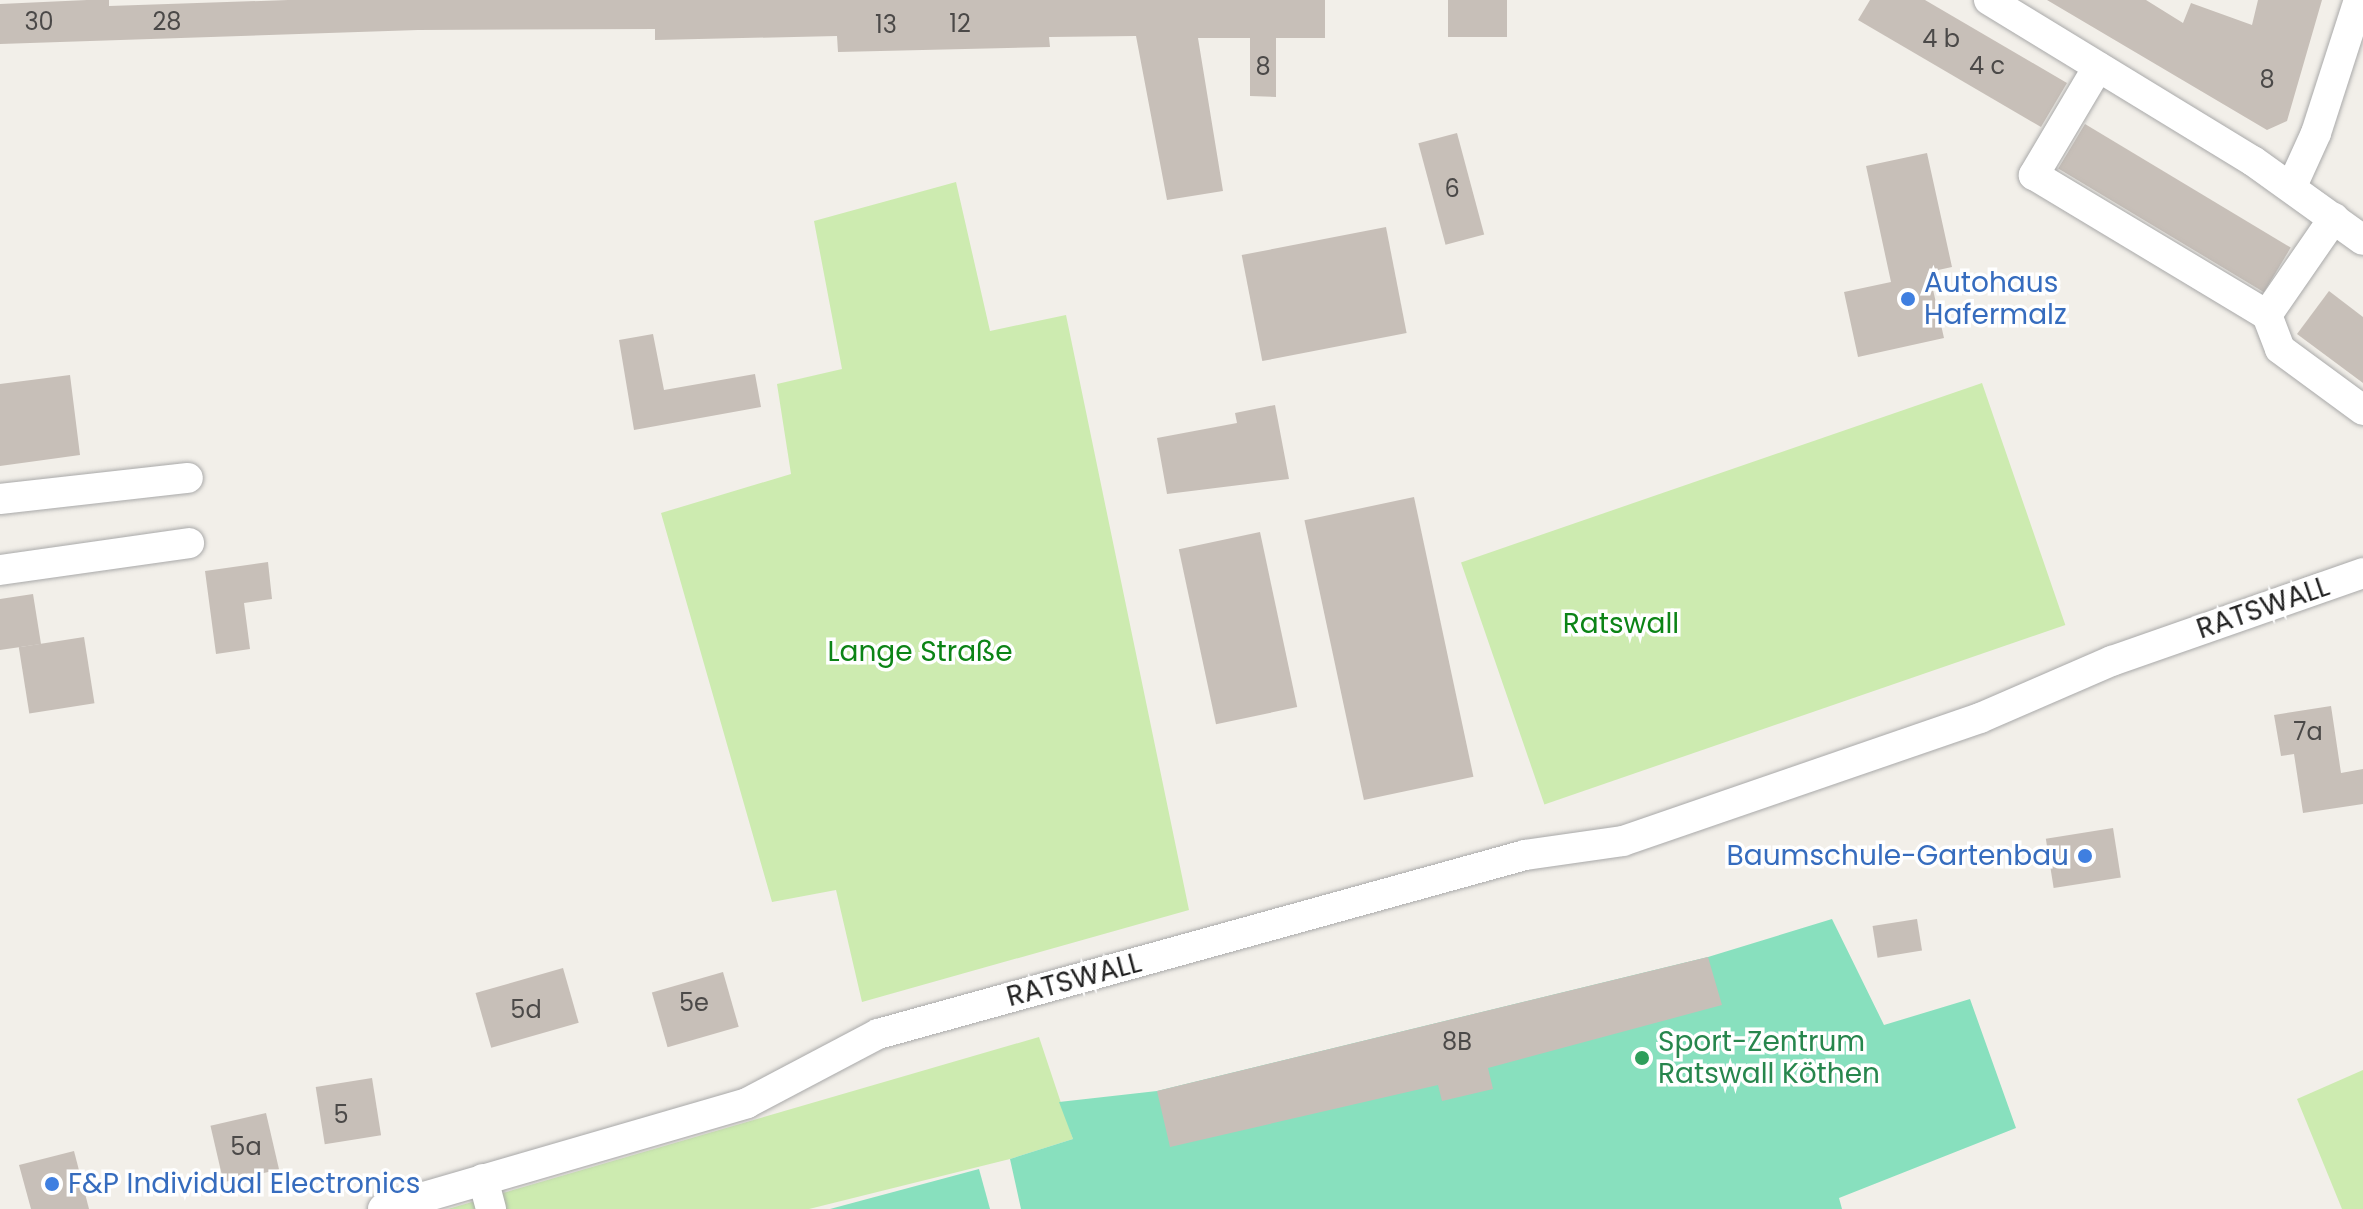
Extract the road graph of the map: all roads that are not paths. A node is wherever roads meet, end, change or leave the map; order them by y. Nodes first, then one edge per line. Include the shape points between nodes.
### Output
1 (1989, 0) edge
2 (2359, 0) edge
3 (2098, 67) junction
4 (2292, 186) junction
5 (2334, 218) junction
6 (2363, 240) edge
7 (2267, 315) junction
8 (2363, 410) edge
9 (188, 478) dead end
10 (0, 499) edge
11 (189, 543) dead end
12 (0, 570) edge
13 (2363, 573) edge
14 (483, 1179) junction
15 (383, 1209) edge
16 (491, 1209) edge

1 - 3 street
2 - 4 street via 2316,133
3 - 4 street
3 - 7 street via 2034,175
4 - 5 street
5 - 6 street
5 - 7 street
7 - 8 street via 2280,349
9 - 10 street
11 - 12 street
13 - 14 street, RATSWALL via 2112,661 1980,718 1623,841 1525,855 878,1034 747,1103
14 - 15 street, RATSWALL
14 - 16 street

